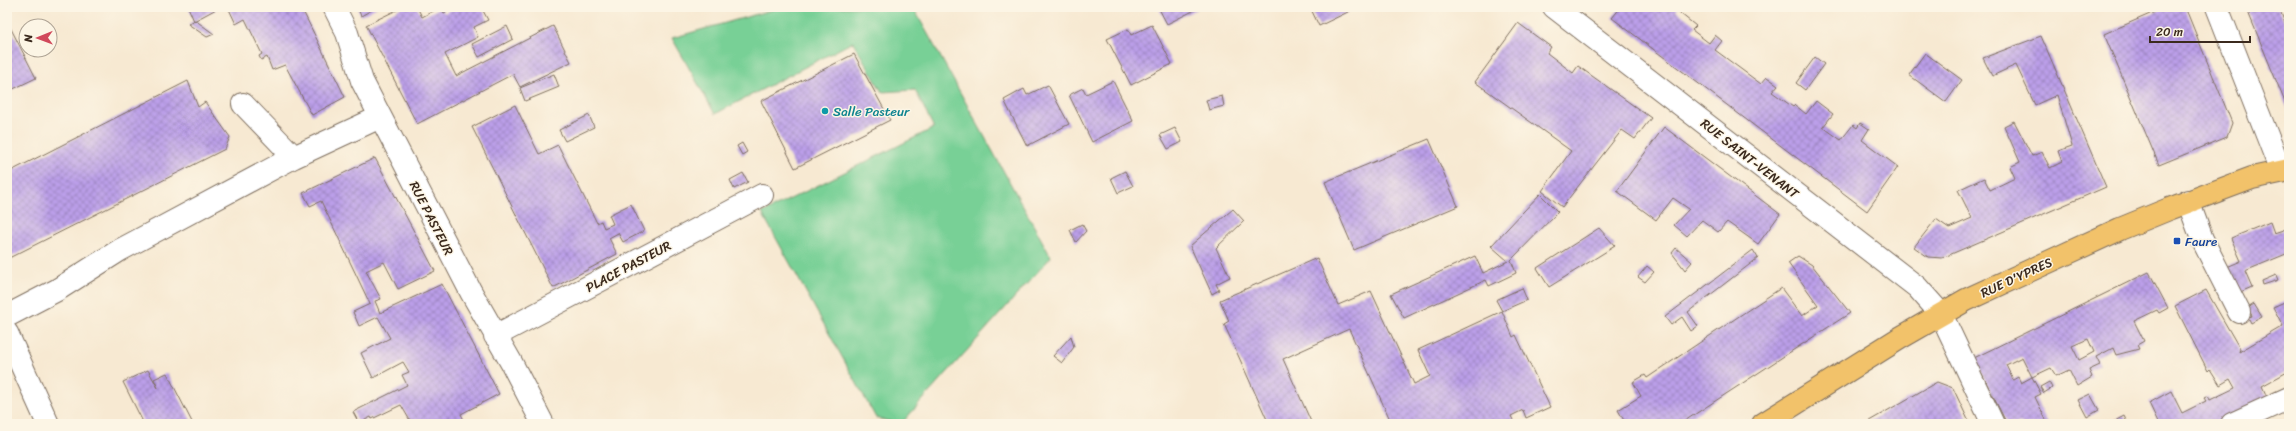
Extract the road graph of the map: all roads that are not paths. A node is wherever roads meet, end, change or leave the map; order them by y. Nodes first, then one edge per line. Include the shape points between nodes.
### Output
1 (334, 7) edge
2 (1554, 7) edge
3 (2217, 7) edge
4 (243, 104) dead end
5 (380, 117) junction
6 (294, 157) junction
7 (2285, 170) edge
8 (762, 195) dead end
9 (2188, 201) junction
10 (2239, 312) dead end
11 (1940, 314) junction
12 (7, 316) edge
13 (7, 333) edge
14 (495, 336) junction
15 (2289, 398) edge
16 (48, 424) edge
17 (543, 424) edge
18 (1763, 424) edge
19 (1993, 424) edge
20 (2232, 424) edge

1 - 5 street, RUE PASTEUR via 347,34 362,81
2 - 11 street, RUE SAINT-VENANT via 1917,287
3 - 7 street
4 - 6 street
5 - 6 street
5 - 14 street, RUE PASTEUR
6 - 12 street via 120,250 57,290
7 - 9 main road, RUE D'YPRES via 2246,180
8 - 14 street, PLACE PASTEUR
9 - 10 street via 2202,239
9 - 11 main road, RUE D'YPRES via 2120,229
11 - 18 main road, RUE D'YPRES
11 - 19 street, RUE SAINT-VENANT
13 - 16 street
14 - 17 street, RUE PASTEUR
15 - 20 street

